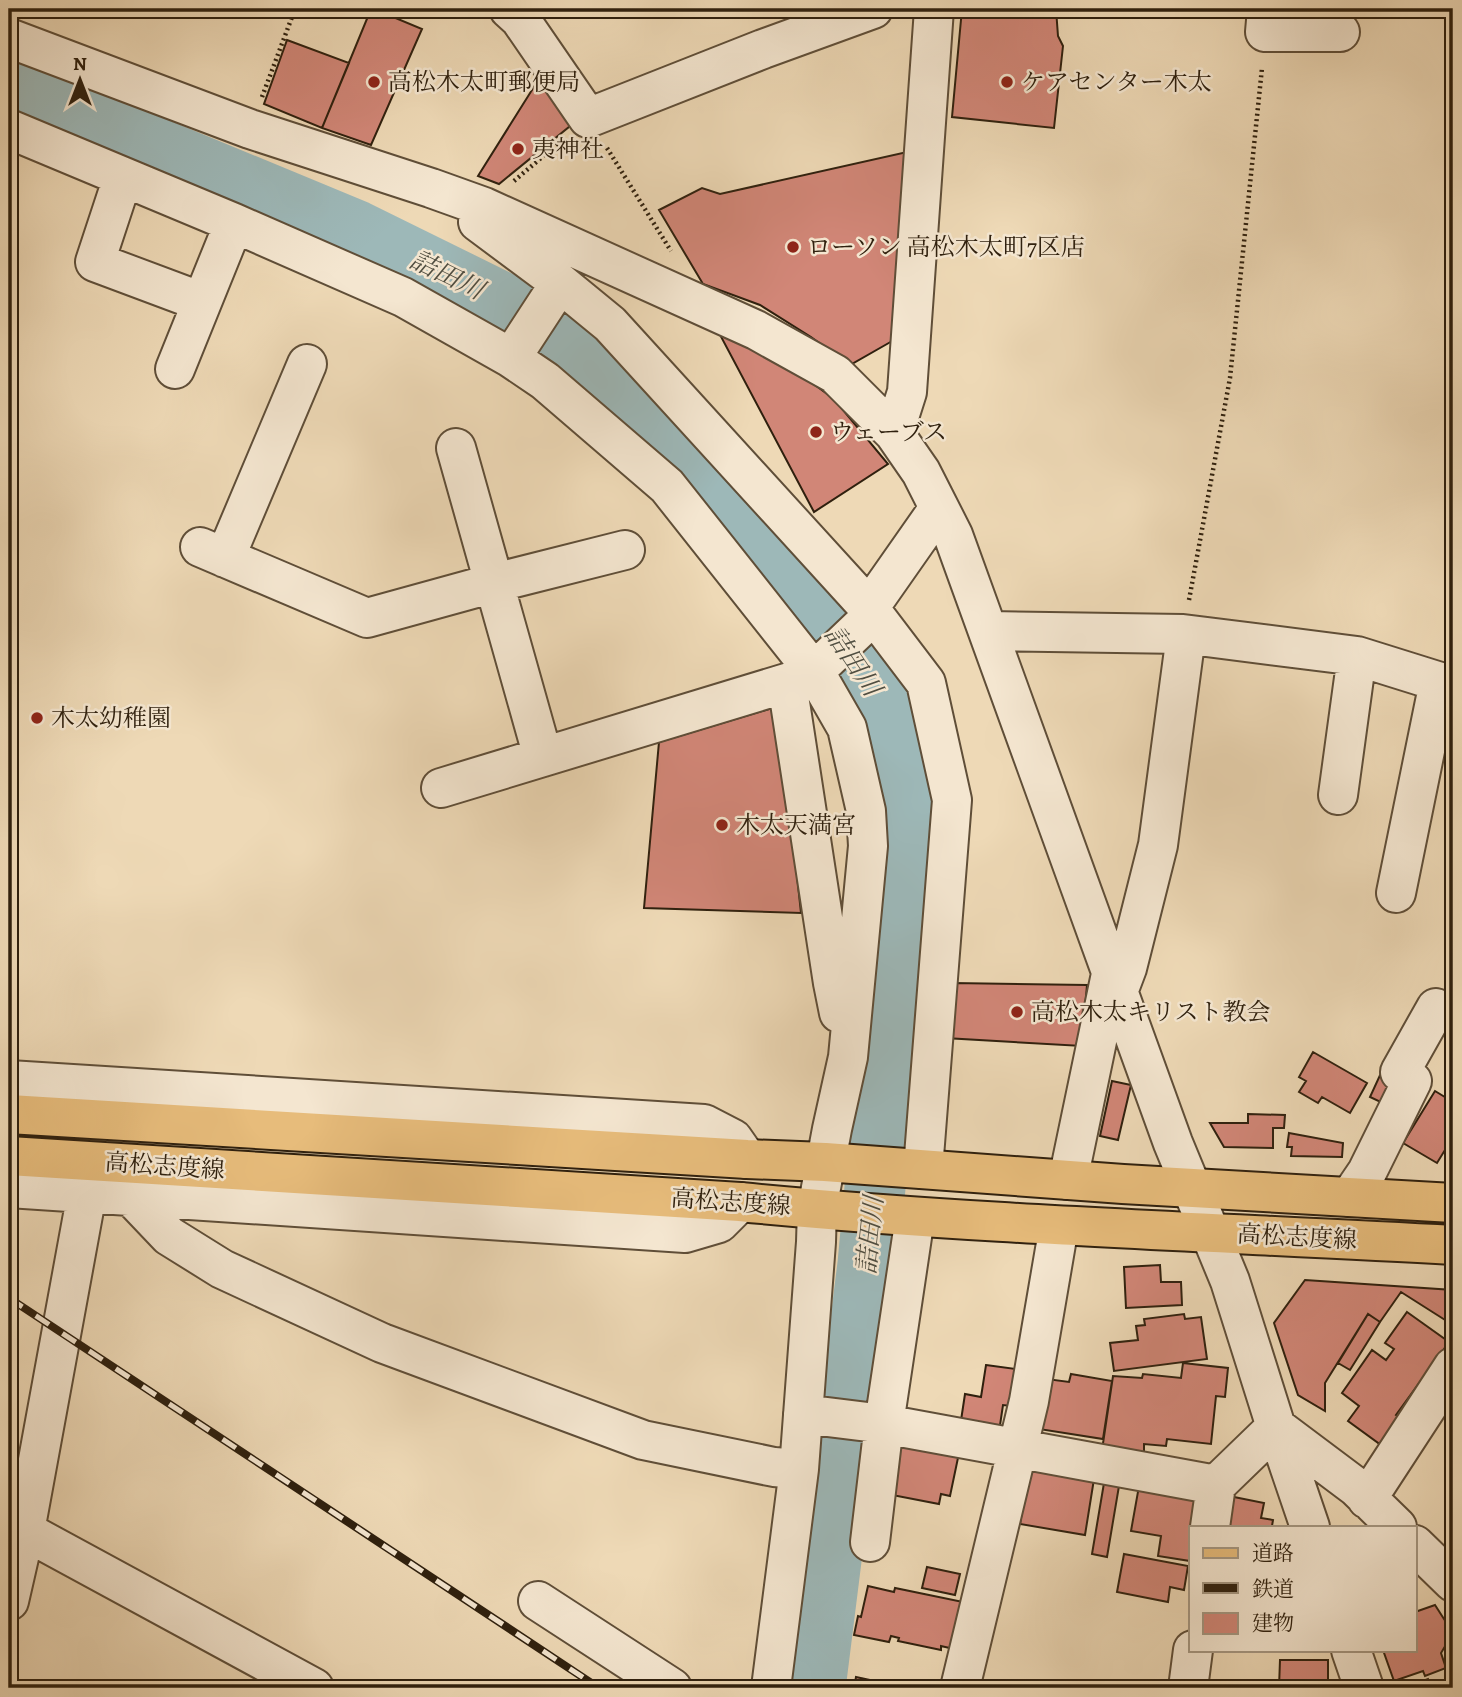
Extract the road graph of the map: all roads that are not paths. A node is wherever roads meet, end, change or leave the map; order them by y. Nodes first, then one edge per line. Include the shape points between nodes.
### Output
1 (509, 9) edge
2 (873, 9) edge
3 (934, 9) edge
4 (1266, 20) edge
5 (1340, 32) dead end
6 (9, 38) edge
7 (9, 129) edge
8 (123, 177) junction
9 (431, 187) junction
10 (234, 223) junction
11 (556, 290) junction
12 (202, 302) junction
13 (511, 358) junction
14 (307, 363) dead end
15 (175, 369) dead end
16 (894, 433) junction
17 (456, 448) dead end
18 (939, 508) junction
19 (625, 550) dead end
20 (494, 583) junction
21 (867, 615) junction
22 (989, 631) junction
23 (1184, 634) junction
24 (1357, 656) junction
25 (808, 674) junction
26 (1446, 684) edge
27 (543, 757) junction
28 (441, 788) dead end
29 (1338, 795) dead end
30 (1396, 893) dead end
31 (1115, 983) junction
32 (1436, 1008) dead end
33 (848, 1057) junction
34 (9, 1080) edge
35 (9, 1114) edge
36 (9, 1156) edge
37 (747, 1159) junction
38 (832, 1163) junction
39 (915, 1169) junction
40 (1068, 1180) junction
41 (9, 1188) edge
42 (1192, 1188) junction
43 (87, 1193) junction
44 (131, 1196) junction
45 (1350, 1197) junction
46 (740, 1202) junction
47 (1453, 1203) edge
48 (825, 1210) junction
49 (909, 1217) junction
50 (1059, 1226) junction
51 (1210, 1233) junction
52 (1453, 1245) edge
53 (1453, 1367) edge
54 (803, 1414) junction
55 (884, 1424) junction
56 (1276, 1427) junction
57 (1017, 1448) junction
58 (799, 1469) junction
59 (1216, 1485) junction
60 (1367, 1499) junction
61 (1210, 1526) edge
62 (1310, 1526) edge
63 (1396, 1526) edge
64 (25, 1531) junction
65 (870, 1542) dead end
66 (1416, 1546) edge
67 (1453, 1582) edge
68 (9, 1601) edge
69 (538, 1601) dead end
70 (1193, 1652) edge
71 (1352, 1652) edge
72 (314, 1688) edge
73 (672, 1688) edge
74 (771, 1688) edge
75 (960, 1688) edge
76 (1188, 1688) edge
77 (1364, 1688) edge

1 - 2 street via 588,118
3 - 16 street via 907,392
4 - 5 street
6 - 9 street via 250,129
7 - 8 street
8 - 10 street
8 - 12 street via 95,262
9 - 11 street
9 - 16 street via 756,330 835,374
10 - 12 street
10 - 13 street via 404,297
11 - 13 street
11 - 21 street via 610,324
12 - 15 street
13 - 25 street via 545,381 667,486
14 - 20 street via 213,552 367,618
16 - 18 street
17 - 20 street
18 - 21 street
18 - 22 street
19 - 20 street
20 - 27 street
21 - 25 street
21 - 39 street via 926,683 952,800
22 - 23 street
22 - 31 street
23 - 24 street
23 - 31 street via 1158,845 1127,968
24 - 26 street
24 - 29 street
25 - 27 street
25 - 33 street via 833,983
25 - 33 street via 847,728 866,811 868,846
26 - 30 street
27 - 28 street
31 - 40 street
31 - 42 street
32 - 45 street via 1400,1072 1412,1081
33 - 38 street
34 - 37 street via 704,1124 733,1139
35 - 37 main road, 高松志度線
36 - 46 main road, 高松志度線
37 - 38 main road, 高松志度線
38 - 39 main road, 高松志度線
38 - 48 street
39 - 40 main road, 高松志度線
40 - 42 main road, 高松志度線
41 - 43 street
42 - 45 main road, 高松志度線
42 - 51 street
43 - 44 street
43 - 64 street
44 - 46 street via 685,1233 719,1223
44 - 58 street via 169,1236 222,1269 382,1343 643,1440
45 - 47 main road, 高松志度線
46 - 48 main road, 高松志度線
48 - 49 main road, 高松志度線
48 - 54 street via 816,1242
49 - 50 main road, 高松志度線
49 - 55 street
50 - 51 main road, 高松志度線
50 - 57 street
51 - 52 main road, 高松志度線
51 - 56 street
53 - 60 street
54 - 55 street
54 - 58 street
55 - 57 street
55 - 65 street
56 - 59 street
56 - 60 street
56 - 62 street
57 - 59 street
57 - 75 street
58 - 74 street
59 - 61 street
60 - 63 street
64 - 68 street
64 - 72 street
66 - 67 street
69 - 73 street
70 - 76 street
71 - 77 street

